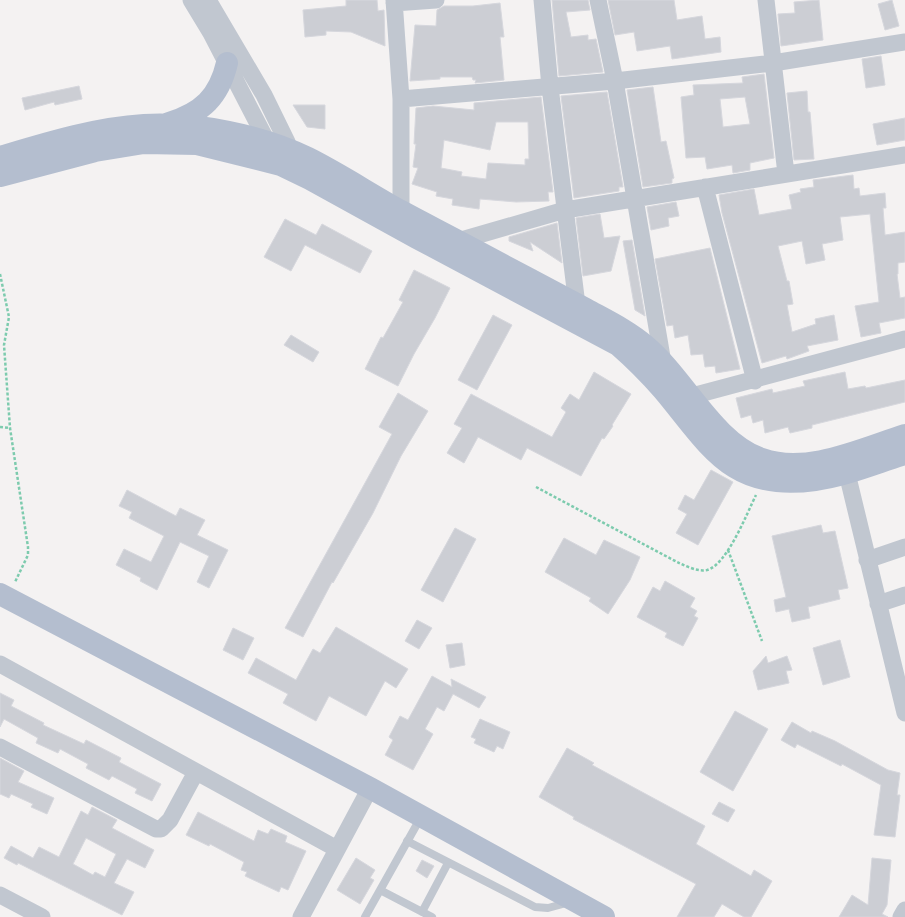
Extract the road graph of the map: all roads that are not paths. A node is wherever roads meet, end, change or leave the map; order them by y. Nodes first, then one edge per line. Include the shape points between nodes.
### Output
1 (191, 0) edge
2 (208, 0) edge
3 (436, 0) edge
4 (542, 0) edge
5 (598, 0) edge
6 (766, 0) edge
7 (394, 2) edge
8 (905, 42) edge
9 (227, 63) junction
10 (773, 63) junction
11 (615, 81) junction
12 (550, 87) junction
13 (401, 99) junction
14 (166, 124) junction
15 (268, 143) junction
16 (905, 155) edge
17 (0, 157) edge
18 (285, 161) junction
19 (786, 174) junction
20 (0, 176) edge
21 (705, 187) junction
22 (636, 200) junction
23 (566, 210) junction
24 (401, 211) junction
25 (420, 230) junction
26 (458, 241) junction
27 (578, 304) junction
28 (905, 339) edge
29 (663, 363) junction
30 (755, 380) junction
31 (692, 396) junction
32 (905, 435) edge
33 (905, 454) edge
34 (845, 463) junction
35 (905, 548) edge
36 (868, 560) junction
37 (905, 595) edge
38 (2, 601) edge
39 (878, 604) junction
40 (0, 664) edge
41 (905, 713) edge
42 (0, 747) edge
43 (196, 772) junction
44 (370, 788) junction
45 (422, 816) junction
46 (408, 841) junction
47 (336, 849) junction
48 (448, 863) junction
49 (380, 890) junction
50 (0, 895) edge
51 (575, 901) junction
52 (905, 910) edge
53 (422, 912) junction
54 (42, 917) edge
55 (301, 917) edge
56 (365, 917) edge
57 (432, 917) edge
58 (604, 917) edge
59 (901, 917) edge

1 - 9 street
2 - 18 street via 264,95
3 - 7 street
4 - 12 street
5 - 11 street
6 - 10 street
7 - 13 street
8 - 10 street
9 - 14 main road via 224,78 207,104 195,113
9 - 15 street
10 - 11 street
10 - 19 street
11 - 12 street
11 - 22 street
12 - 13 street
12 - 23 street
13 - 24 street
14 - 15 main road via 205,128
14 - 17 main road via 88,133
15 - 18 main road
16 - 19 street
18 - 20 main road via 197,144 144,143 95,151
18 - 24 main road via 308,158
18 - 25 main road via 310,179
19 - 21 street
21 - 22 street
21 - 30 street
22 - 23 street
22 - 29 street
23 - 26 street
23 - 27 street
24 - 25 main road
25 - 26 main road
25 - 34 main road via 618,345 663,390 702,438 736,469 764,481 788,483 816,480
26 - 27 main road
27 - 29 main road via 626,332 646,346
28 - 30 street
29 - 31 main road
30 - 31 street
31 - 34 main road via 730,440 744,452 763,460 798,465
32 - 34 main road
33 - 34 main road
34 - 36 street
35 - 36 street
36 - 39 street
37 - 39 street
38 - 44 main road via 211,703
39 - 41 street
40 - 43 street
42 - 43 street via 156,829 161,829 170,820
43 - 47 street
44 - 45 main road
44 - 47 street
45 - 46 lane
45 - 51 main road
46 - 48 lane
46 - 49 lane
47 - 55 street
48 - 51 lane via 535,908 548,908
48 - 53 lane
49 - 53 lane
49 - 56 lane
50 - 54 street
51 - 58 main road
52 - 59 street
53 - 57 lane

